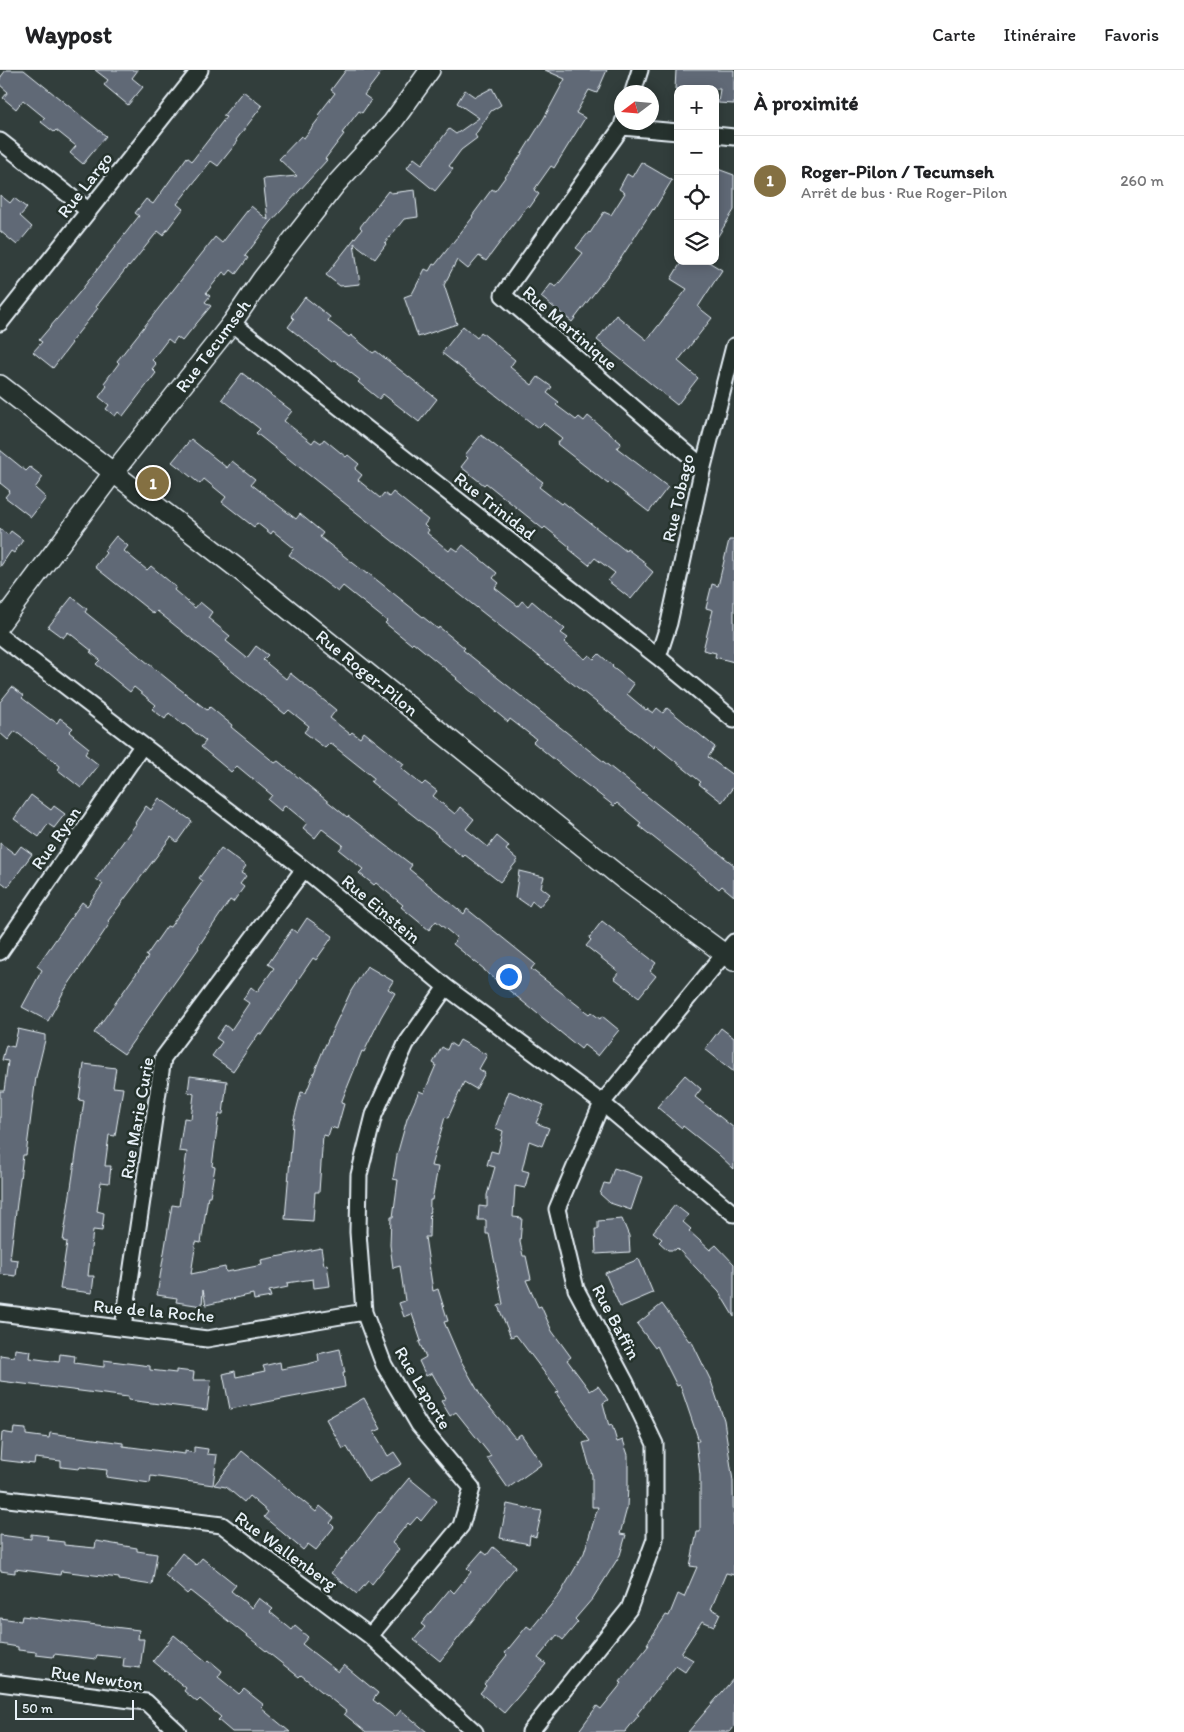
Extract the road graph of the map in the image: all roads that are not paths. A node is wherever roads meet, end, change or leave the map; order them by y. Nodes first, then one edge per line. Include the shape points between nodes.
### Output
1 (199, 70) edge
2 (430, 70) edge
3 (640, 70) edge
4 (635, 85) edge
5 (618, 130) edge
6 (659, 130) edge
7 (674, 132) edge
8 (719, 135) edge
9 (734, 137) edge
10 (0, 141) edge
11 (89, 211) junction
12 (0, 323) edge
13 (232, 323) junction
14 (734, 346) edge
15 (0, 385) edge
16 (703, 467) junction
17 (113, 474) junction
18 (0, 624) edge
19 (0, 636) edge
20 (658, 657) junction
21 (734, 720) edge
22 (142, 746) junction
23 (304, 869) junction
24 (0, 952) edge
25 (731, 953) edge
26 (446, 987) junction
27 (602, 1103) junction
28 (734, 1214) edge
29 (364, 1312) junction
30 (0, 1313) edge
31 (123, 1328) junction
32 (0, 1498) edge
33 (370, 1636) junction
34 (0, 1683) edge
35 (178, 1732) edge
36 (475, 1732) edge
37 (530, 1732) edge

1 - 11 street, Rue Largo
2 - 13 street, Rue Tecumseh via 392,123 336,184
3 - 4 street
5 - 16 street, Rue Martinique via 503,295
6 - 7 street
8 - 9 street
10 - 11 street
11 - 12 street, Rue Largo
13 - 17 street, Rue Tecumseh
13 - 20 street, Rue Trinidad
14 - 16 street, Rue Tobago
15 - 17 street, Rue Roger-Pilon
16 - 20 street, Rue Tobago via 669,623
17 - 18 street, Rue Tecumseh
17 - 25 street, Rue Roger-Pilon via 242,572 623,880
19 - 22 street, Rue Einstein
20 - 21 street, Rue Trinidad
22 - 23 street, Rue Einstein
22 - 24 street, Rue Ryan
23 - 26 street, Rue Einstein
23 - 31 street, Rue Marie Curie via 163,1058
25 - 27 street, Rue Baffin
26 - 27 street, Rue Einstein
26 - 29 street, Rue Laporte via 406,1044 374,1115 359,1175 358,1232
27 - 28 street, Rue Einstein
27 - 37 street, Rue Baffin via 557,1209 576,1289 656,1444 655,1539 629,1609
29 - 31 street, Rue de la Roche via 207,1339
29 - 33 street, Rue Laporte via 384,1365 420,1425 472,1488 461,1526
30 - 31 street, Rue de la Roche
32 - 33 street, Rue Wallenberg via 222,1525
33 - 36 street, Rue Wallenberg
34 - 35 street, Rue Newton via 146,1702

